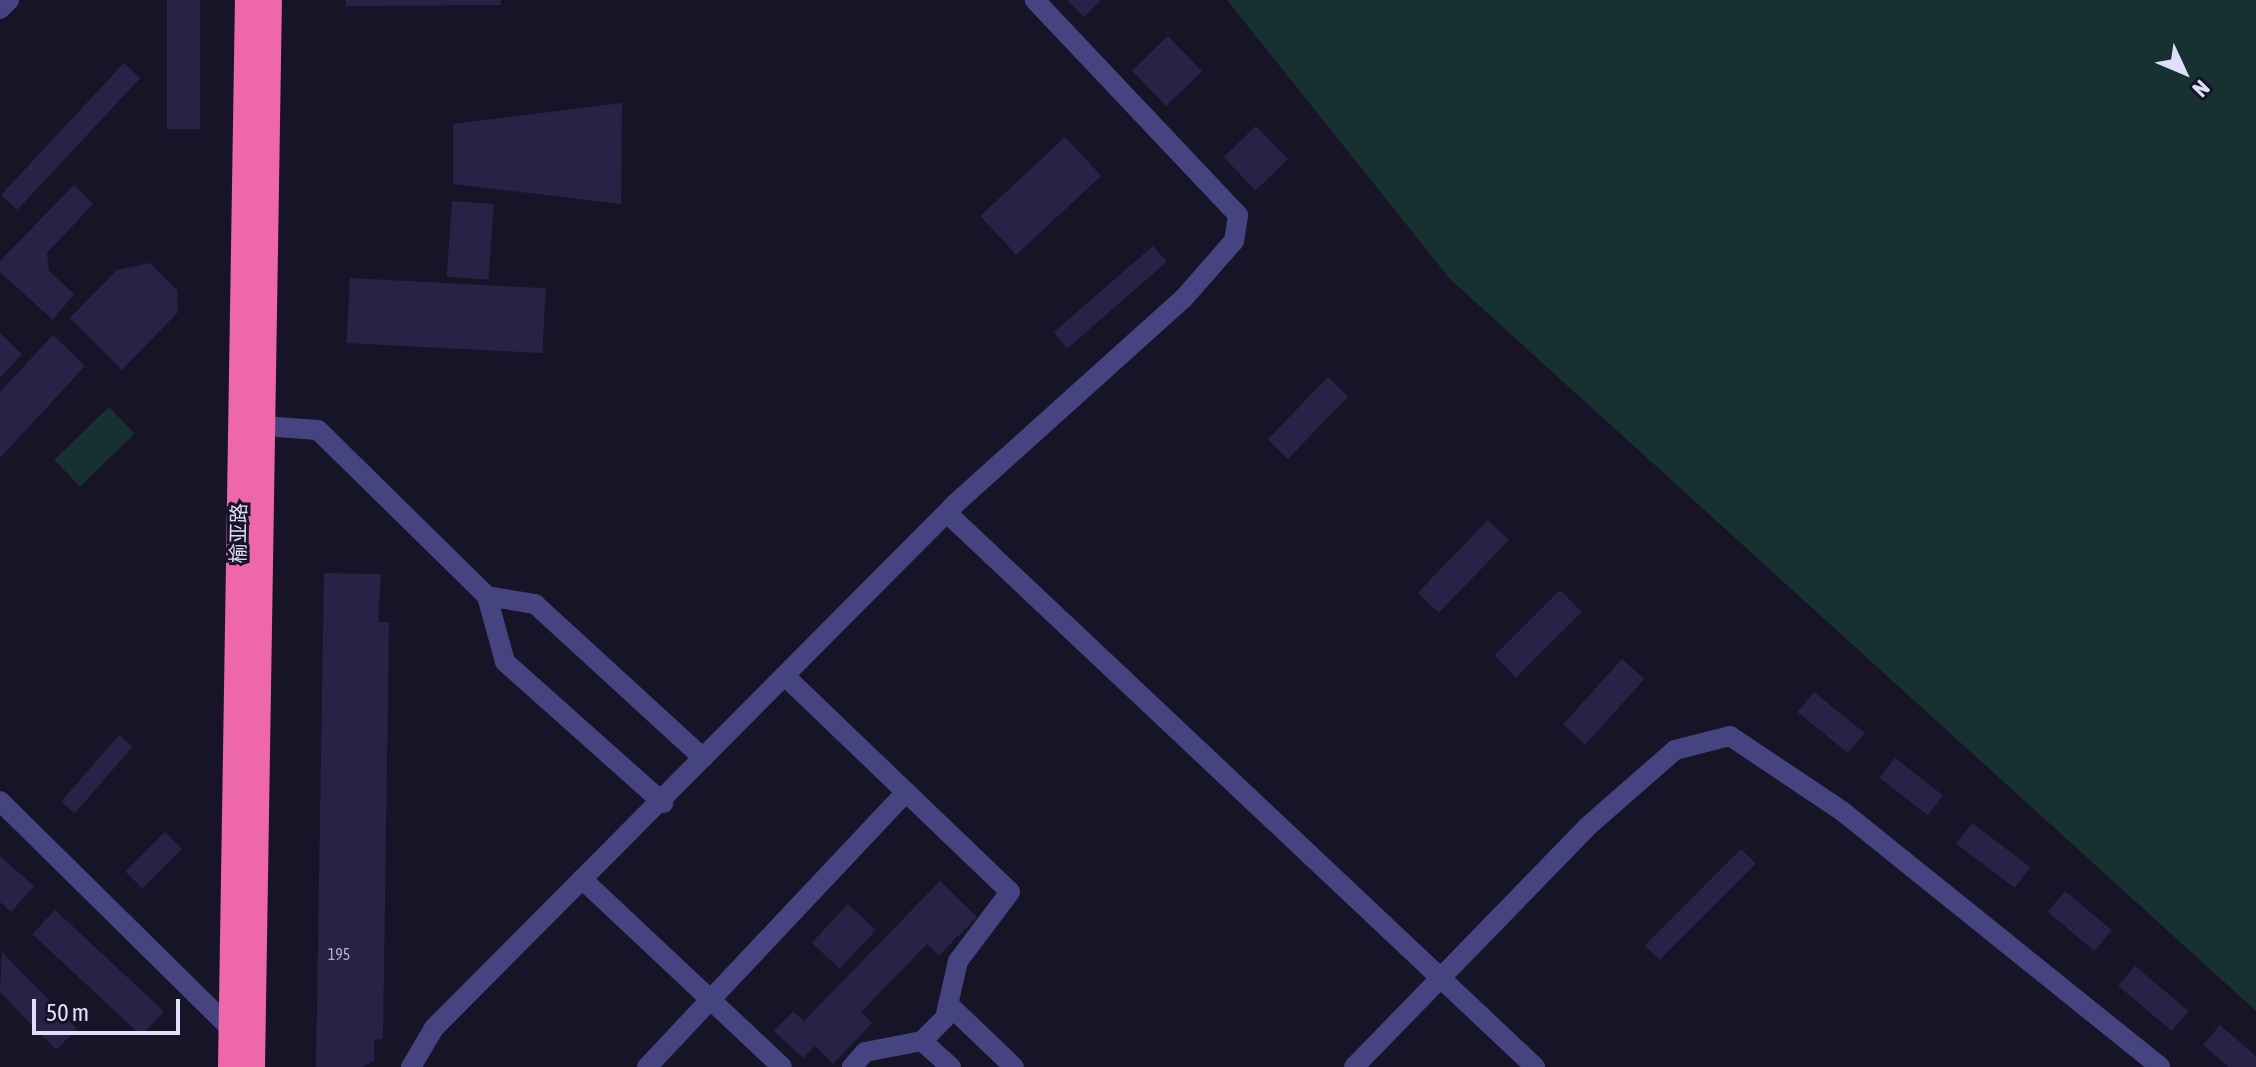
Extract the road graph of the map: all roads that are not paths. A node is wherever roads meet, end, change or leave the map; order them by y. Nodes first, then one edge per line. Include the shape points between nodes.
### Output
1 (9, 0) edge
2 (247, 0) edge
3 (270, 0) edge
4 (1035, 0) edge
5 (0, 9) edge
6 (264, 426) junction
7 (947, 513) junction
8 (487, 596) junction
9 (786, 677) junction
10 (703, 758) junction
11 (906, 792) junction
12 (0, 801) edge
13 (663, 803) junction
14 (582, 879) junction
15 (1441, 979) junction
16 (711, 1000) junction
17 (948, 1004) junction
18 (231, 1029) junction
19 (922, 1041) junction
20 (230, 1067) edge
21 (253, 1067) edge
22 (411, 1067) edge
23 (647, 1067) edge
24 (782, 1067) edge
25 (852, 1067) edge
26 (951, 1067) edge
27 (1014, 1067) edge
28 (1354, 1067) edge
29 (1535, 1067) edge
30 (2160, 1067) edge

1 - 5 lane
2 - 18 highway, 榆亚路
3 - 6 highway, 榆亚路
4 - 7 lane via 1238,215 1234,241 1183,299
6 - 8 lane via 318,430
6 - 21 highway, 榆亚路
7 - 9 lane
7 - 15 lane
8 - 10 lane via 535,604
8 - 13 lane via 505,662
9 - 10 lane
9 - 11 lane
10 - 13 lane
11 - 16 lane
11 - 17 lane via 1010,892 958,961
12 - 18 lane
13 - 14 lane
14 - 16 lane
14 - 22 lane via 434,1028
15 - 28 lane
15 - 29 lane
15 - 30 lane via 1587,827 1675,750 1730,736 1842,811
16 - 23 lane
16 - 24 lane
17 - 19 lane
17 - 27 lane
18 - 20 highway, 榆亚路
19 - 25 lane via 865,1052
19 - 26 lane

